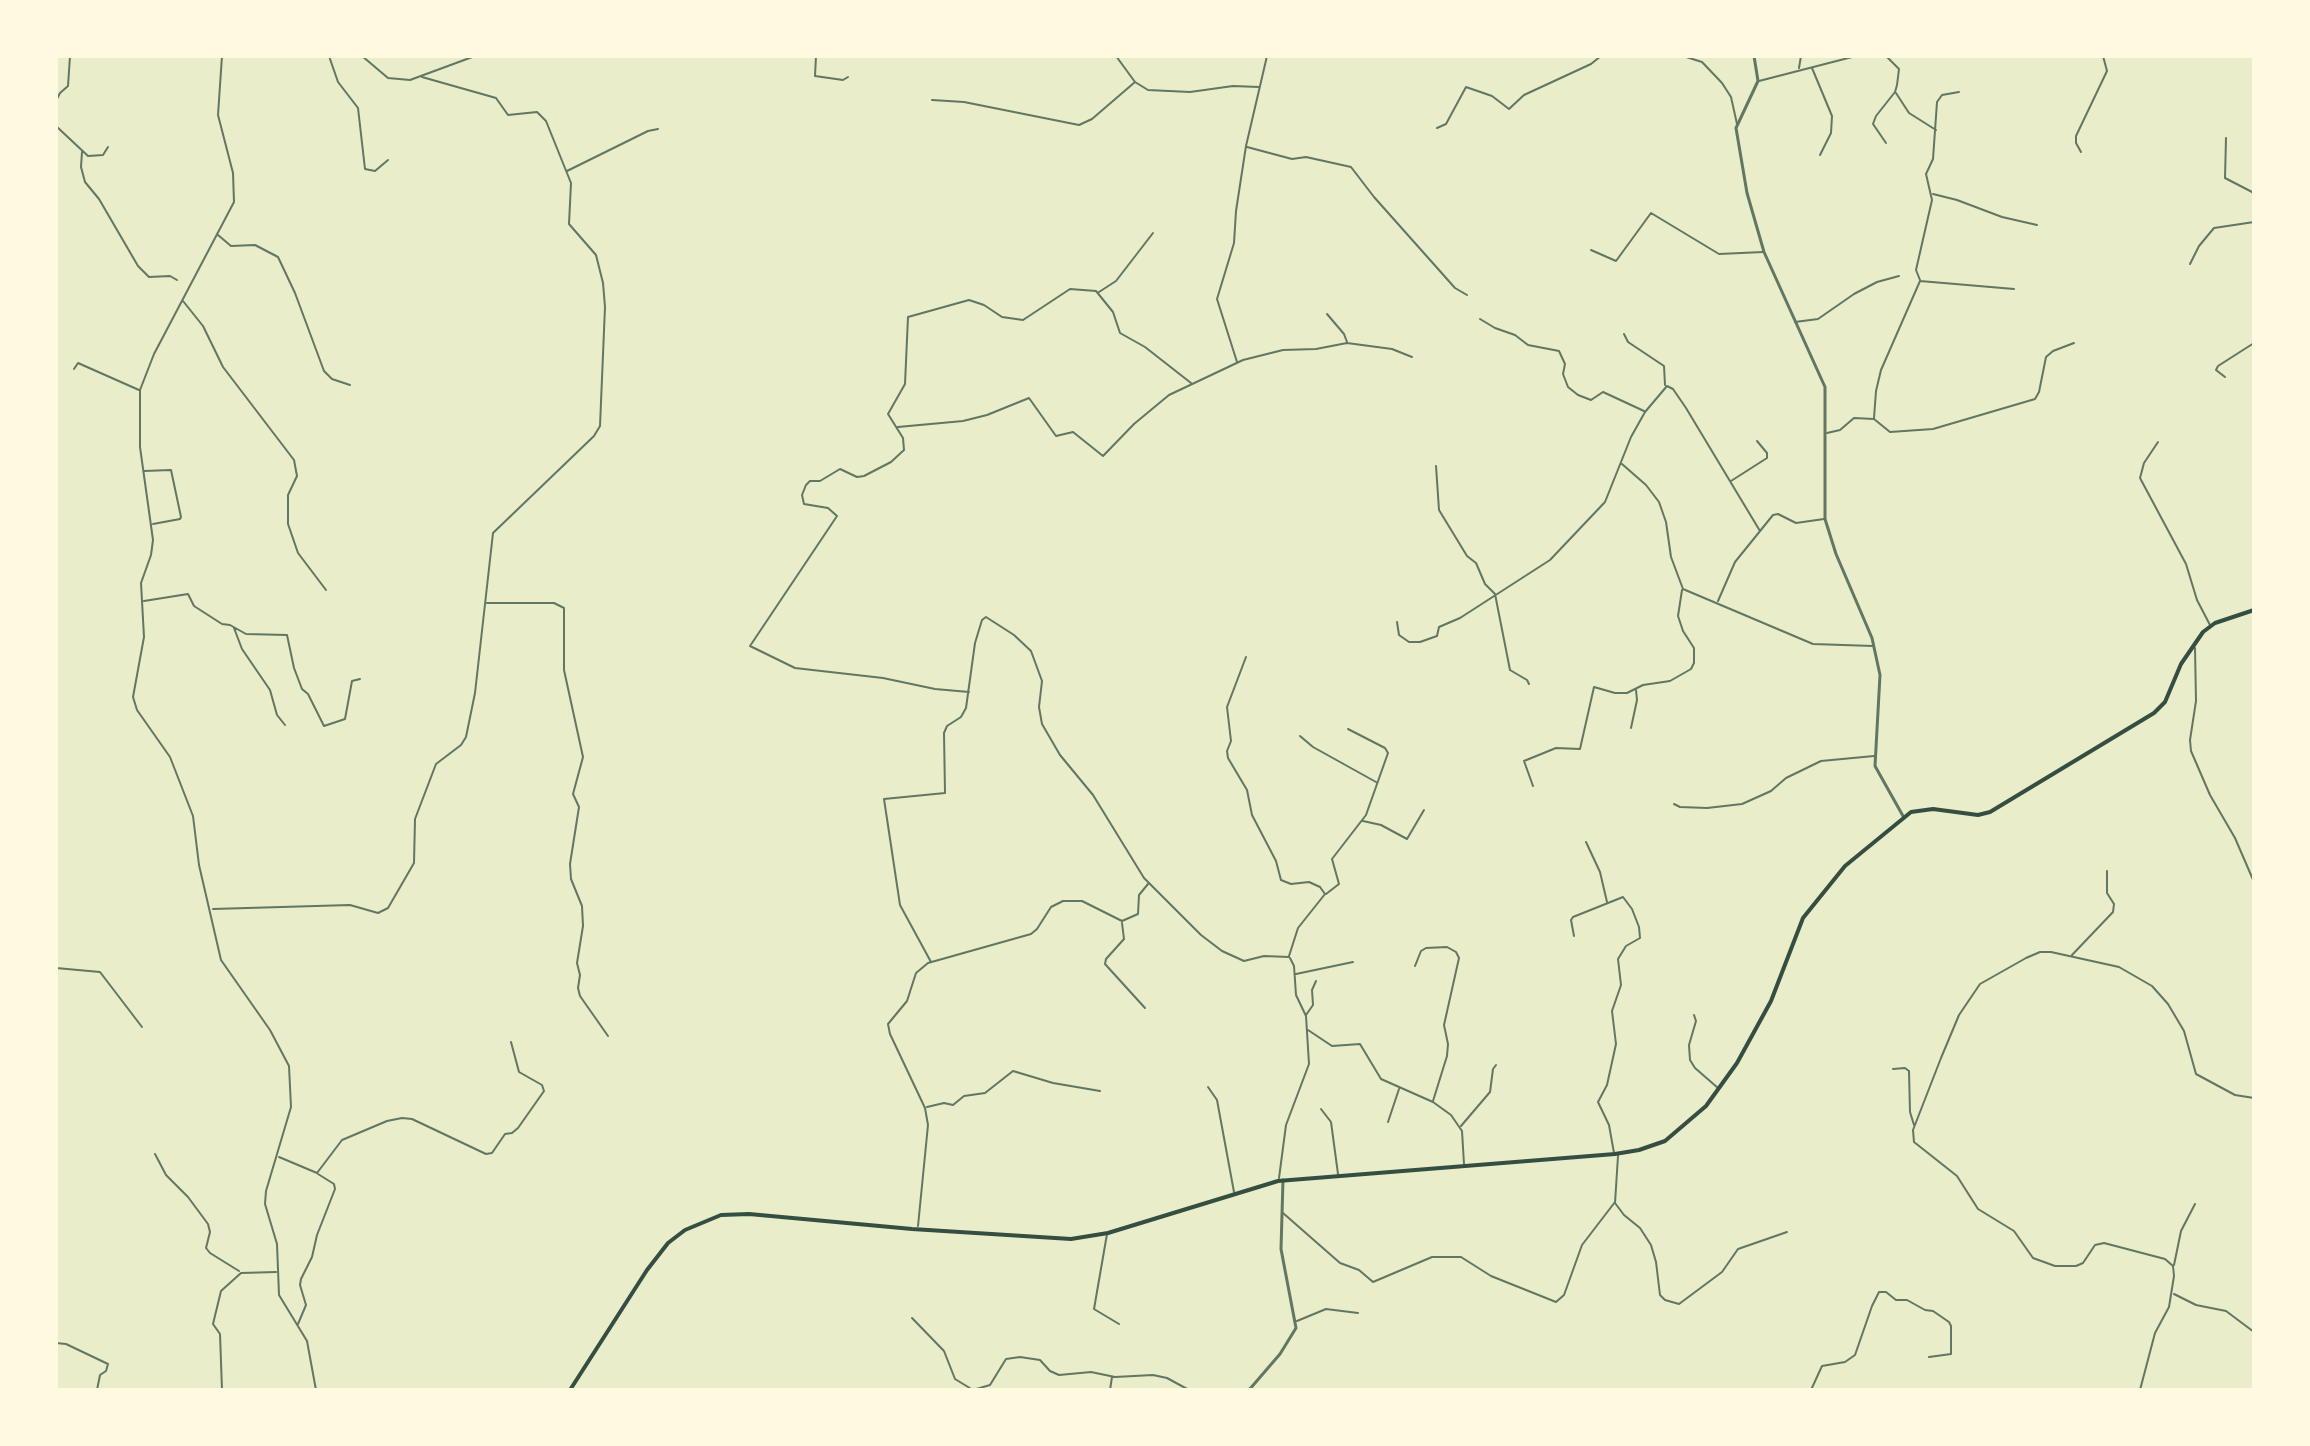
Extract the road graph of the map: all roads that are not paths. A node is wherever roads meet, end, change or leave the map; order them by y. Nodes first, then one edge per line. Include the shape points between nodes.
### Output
1 (70, 56) edge
2 (222, 56) edge
3 (329, 56) edge
4 (362, 56) edge
5 (475, 56) edge
6 (816, 56) edge
7 (1116, 56) edge
8 (1267, 56) edge
9 (1601, 56) edge
10 (1683, 56) edge
11 (1700, 56) edge
12 (1754, 56) edge
13 (1801, 56) edge
14 (1856, 56) edge
15 (1886, 56) edge
16 (2103, 56) edge
17 (1702, 62) junction
18 (1811, 67) junction
19 (1799, 69) junction
20 (422, 77) junction
21 (848, 77) dead end
22 (1758, 81) junction
23 (1135, 82) junction
24 (1260, 87) junction
25 (1895, 92) junction
26 (1959, 92) dead end
27 (932, 100) dead end
28 (56, 101) edge
29 (1737, 124) junction
30 (56, 126) edge
31 (1437, 128) dead end
32 (658, 129) dead end
33 (1936, 130) junction
34 (2226, 138) dead end
35 (1886, 143) dead end
36 (1246, 146) junction
37 (108, 147) dead end
38 (82, 152) junction
39 (2081, 152) dead end
40 (1820, 155) dead end
41 (388, 160) dead end
42 (566, 171) junction
43 (2254, 193) edge
44 (1932, 194) junction
45 (2254, 222) edge
46 (2037, 225) dead end
47 (1153, 233) dead end
48 (217, 234) junction
49 (1591, 250) dead end
50 (1764, 252) junction
51 (2190, 264) dead end
52 (1899, 276) dead end
53 (177, 280) dead end
54 (1920, 281) junction
55 (2014, 289) dead end
56 (1098, 293) junction
57 (1467, 295) dead end
58 (183, 300) junction
59 (1327, 314) dead end
60 (1480, 319) dead end
61 (1794, 322) junction
62 (1624, 334) dead end
63 (1347, 343) junction
64 (2074, 343) dead end
65 (2254, 343) edge
66 (1412, 357) dead end
67 (1237, 363) junction
68 (74, 369) dead end
69 (2225, 377) dead end
70 (1191, 383) junction
71 (350, 385) dead end
72 (1665, 386) junction
73 (140, 390) junction
74 (1645, 412) junction
75 (1874, 419) junction
76 (898, 427) junction
77 (1826, 434) junction
78 (1757, 441) dead end
79 (2158, 442) dead end
80 (1620, 464) junction
81 (1436, 466) dead end
82 (143, 471) junction
83 (1730, 481) junction
84 (1825, 519) junction
85 (152, 524) junction
86 (1760, 531) junction
87 (1683, 589) junction
88 (326, 590) dead end
89 (1495, 594) junction
90 (143, 601) junction
91 (485, 603) junction
92 (1717, 603) junction
93 (2254, 610) edge
94 (1397, 622) dead end
95 (2211, 626) junction
96 (234, 627) junction
97 (2195, 642) junction
98 (1874, 646) junction
99 (1246, 657) dead end
100 (360, 679) dead end
101 (1529, 684) dead end
102 (1636, 689) junction
103 (969, 692) junction
104 (285, 725) dead end
105 (1631, 728) dead end
106 (1348, 729) dead end
107 (1300, 736) dead end
108 (1875, 756) junction
109 (1377, 783) junction
110 (1533, 786) dead end
111 (1674, 804) dead end
112 (1424, 810) dead end
113 (1903, 816) junction
114 (1362, 821) junction
115 (1586, 842) dead end
116 (2107, 871) dead end
117 (2254, 882) edge
118 (1149, 883) junction
119 (1325, 894) junction
120 (1607, 903) junction
121 (210, 909) junction
122 (1122, 921) junction
123 (1574, 936) dead end
124 (2072, 956) junction
125 (1289, 957) junction
126 (931, 962) junction
127 (1353, 962) dead end
128 (1415, 966) dead end
129 (56, 968) edge
130 (1295, 974) junction
131 (1316, 981) dead end
132 (1145, 1008) dead end
133 (1694, 1015) dead end
134 (1306, 1016) junction
135 (142, 1027) dead end
136 (1307, 1029) junction
137 (608, 1036) dead end
138 (511, 1042) dead end
139 (1496, 1065) dead end
140 (1893, 1069) dead end
141 (1208, 1087) dead end
142 (1400, 1088) junction
143 (1719, 1088) junction
144 (1100, 1091) dead end
145 (2254, 1098) edge
146 (1433, 1102) junction
147 (925, 1108) junction
148 (1321, 1109) dead end
149 (1388, 1122) dead end
150 (1914, 1126) junction
151 (1461, 1127) junction
152 (155, 1154) dead end
153 (1616, 1154) junction
154 (278, 1157) junction
155 (1465, 1166) junction
156 (317, 1173) junction
157 (1338, 1175) junction
158 (1281, 1180) junction
159 (1235, 1193) junction
160 (1615, 1202) junction
161 (2195, 1204) dead end
162 (1282, 1212) junction
163 (917, 1229) junction
164 (1787, 1232) dead end
165 (1108, 1233) junction
166 (2173, 1266) junction
167 (277, 1272) junction
168 (241, 1273) junction
169 (2172, 1293) junction
170 (1358, 1313) dead end
171 (912, 1318) dead end
172 (1296, 1322) junction
173 (1119, 1324) dead end
174 (297, 1326) junction
175 (2254, 1332) edge
176 (56, 1343) edge
177 (1929, 1357) dead end
178 (1112, 1376) junction
179 (97, 1390) edge
180 (222, 1390) edge
181 (316, 1390) edge
182 (570, 1390) edge
183 (1110, 1390) edge
184 (1189, 1390) edge
185 (1249, 1390) edge
186 (1811, 1390) edge
187 (2140, 1390) edge

1 - 28 street via 68,86
2 - 48 street via 218,115 235,190 233,206
3 - 41 street via 338,82 358,108 365,169 375,171
4 - 20 street via 388,78
5 - 20 street
6 - 21 street via 815,76
7 - 23 street
8 - 24 street
9 - 31 street via 1524,95 1509,109 1466,87 1446,124
10 - 17 street
11 - 17 street
12 - 22 street
13 - 19 street
14 - 18 street
15 - 25 street via 1899,69
16 - 39 street via 2107,71 2076,136
17 - 29 street via 1730,94
18 - 19 street
18 - 40 street via 1832,116 1831,133
19 - 22 street
20 - 42 street via 496,98 511,115 539,113
22 - 29 street
23 - 24 street via 1161,91
23 - 27 street via 1076,126
24 - 36 street
25 - 33 street via 1909,113
25 - 35 street via 1873,124
26 - 33 street via 1939,97
29 - 50 street via 1747,193
30 - 38 street
32 - 42 street
33 - 44 street via 1926,174
34 - 43 street via 2225,178
36 - 57 street via 1351,167 1448,281
36 - 67 street via 1234,243 1217,299
37 - 38 street via 101,157
38 - 53 street via 85,182 138,266 149,277
42 - 91 street via 572,187 569,222 596,255 603,283 600,426 493,533
44 - 46 street
44 - 54 street via 1916,270
45 - 51 street via 2214,228
47 - 56 street via 1116,281
48 - 58 street
48 - 71 street via 231,246 255,245 278,257 324,371
49 - 50 street via 1616,261 1651,213 1719,254
50 - 61 street
52 - 61 street via 1854,294 1818,319
54 - 55 street
54 - 75 street via 1881,370
56 - 70 street via 1120,333
56 - 76 street via 1070,289 1023,320 1002,317 969,300 910,315 905,384 888,414
58 - 73 street
58 - 88 street via 223,367 294,460 297,471 288,495 288,524 298,553
59 - 63 street
60 - 74 street via 1528,345 1559,351 1568,387 1578,395 1591,400 1603,392
61 - 77 street via 1825,387
62 - 72 street via 1664,366
63 - 66 street
63 - 67 street via 1283,350
64 - 75 street via 2048,355 2035,399 1915,431 1890,432
65 - 69 street via 2218,366
67 - 70 street
68 - 73 street via 78,363
70 - 76 street via 1155,406 1103,456 1073,432 1056,436 1029,398 963,421
72 - 74 street
72 - 83 street via 1673,389
73 - 82 street
74 - 80 street
75 - 77 street via 1851,419
76 - 103 street via 904,450 891,462 860,477 840,469 806,485 804,504 828,508 837,516 750,646 795,668
77 - 84 street
78 - 83 street via 1767,458
79 - 95 street via 2140,478 2186,564
80 - 87 street via 1657,497
80 - 89 street via 1605,502 1562,548
81 - 89 street via 1439,510
82 - 85 street
82 - 85 street via 171,470 181,517
83 - 86 street
84 - 86 street via 1796,523 1777,514
84 - 98 street
85 - 90 street via 152,550 140,586
86 - 92 street via 1735,562
87 - 92 street
87 - 102 street via 1678,620 1694,648 1693,665 1673,680
89 - 94 street via 1439,627 1437,636 1420,642 1401,637
89 - 101 street via 1510,670
90 - 96 street via 188,594 194,606
90 - 121 street via 144,637 134,701 170,757 193,816
91 - 121 street via 466,737 436,764 415,819 414,863 388,908 378,913 350,905
91 - 137 street via 554,603 564,608 564,670 583,757 573,794 579,809 570,864 582,906 578,988
92 - 98 street via 1813,644
93 - 95 highway
95 - 97 highway
96 - 100 street via 248,635 287,635 298,678 324,726 345,719 352,681
96 - 104 street
97 - 113 highway via 2161,707 2037,784 1984,814 1933,809
97 - 117 street via 2190,747
98 - 108 street via 1880,675
99 - 119 street via 1227,707 1228,758 1245,787 1281,880 1309,882
102 - 105 street
102 - 110 street via 1617,693 1593,688 1580,749 1556,748 1524,761
103 - 118 street via 981,623 989,618 1031,651 1042,681 1042,724
103 - 126 street via 963,715 944,733 945,793 884,799 900,905
106 - 109 street via 1387,749
107 - 109 street
108 - 111 street via 1821,761 1742,804
108 - 113 street via 1876,770
109 - 114 street
112 - 114 street via 1407,839
113 - 143 highway via 1845,866 1807,911 1771,1001
114 - 119 street via 1333,856 1339,886
115 - 120 street
116 - 124 street via 2113,912
118 - 122 street via 1139,895 1138,914
118 - 125 street via 1226,953 1244,961
119 - 125 street via 1298,928
120 - 123 street via 1571,918
120 - 153 street via 1626,899 1640,937 1618,959 1621,985 1612,1011 1616,1044 1598,1102
121 - 154 street via 224,966 289,1066 291,1107
122 - 126 street via 1082,901 1063,901 1051,907 1031,934
122 - 132 street via 1124,939 1105,964
124 - 145 street via 2119,967 2152,986 2184,1031 2196,1074 2235,1095
124 - 150 street via 2035,954 1976,988 1959,1015
125 - 130 street
126 - 147 street via 916,973 907,1001 888,1024
127 - 130 street
128 - 146 street via 1426,948 1447,947 1459,958 1444,1025 1447,1056
129 - 135 street via 102,973
130 - 134 street via 1296,995
131 - 134 street
133 - 143 street via 1690,1060
134 - 136 street
136 - 142 street via 1332,1046 1360,1044 1378,1076
136 - 158 street via 1309,1064 1286,1125
138 - 156 street via 519,1072 544,1091 492,1153 412,1119 395,1119 342,1140
139 - 151 street via 1488,1095
140 - 150 street via 1909,1071
141 - 159 street via 1217,1100
142 - 146 street
142 - 149 street
143 - 153 highway via 1665,1141
144 - 147 street via 1013,1071 985,1093
146 - 151 street
147 - 163 street via 927,1147
148 - 157 street via 1331,1122
150 - 166 street via 1915,1144 1957,1176 1978,1209 2014,1231 2039,1262 2079,1265 2095,1245 2104,1243 2165,1259
151 - 155 street
152 - 168 street via 208,1224 206,1248
153 - 155 highway
153 - 160 street
154 - 156 street
154 - 167 street via 265,1204 277,1244
155 - 157 highway
156 - 174 street via 335,1189 301,1279 306,1305
157 - 158 highway
158 - 159 highway
158 - 162 street
159 - 165 highway
160 - 162 street via 1582,1245 1567,1288 1556,1302 1491,1276 1459,1256 1432,1257 1373,1282 1357,1268 1340,1263
160 - 164 street via 1651,1245 1660,1295 1679,1304 1722,1272 1738,1249
161 - 166 street via 2181,1231
162 - 172 street via 1283,1264
163 - 165 highway via 1055,1240
163 - 182 highway via 749,1214 703,1221 668,1243
165 - 173 street via 1094,1309
166 - 169 street
167 - 168 street
167 - 174 street via 281,1302
168 - 180 street via 221,1291 213,1324 220,1334
169 - 175 street via 2229,1312
169 - 187 street
170 - 172 street via 1326,1309
171 - 178 street via 944,1351 955,1379 973,1390 990,1385 1006,1359 1020,1357 1040,1360 1059,1375
172 - 185 street via 1292,1337
174 - 181 street via 307,1341
176 - 179 street via 108,1364
177 - 186 street via 1951,1354 1949,1322 1907,1300 1879,1293 1855,1355 1820,1368
178 - 183 street
178 - 184 street via 1161,1376

